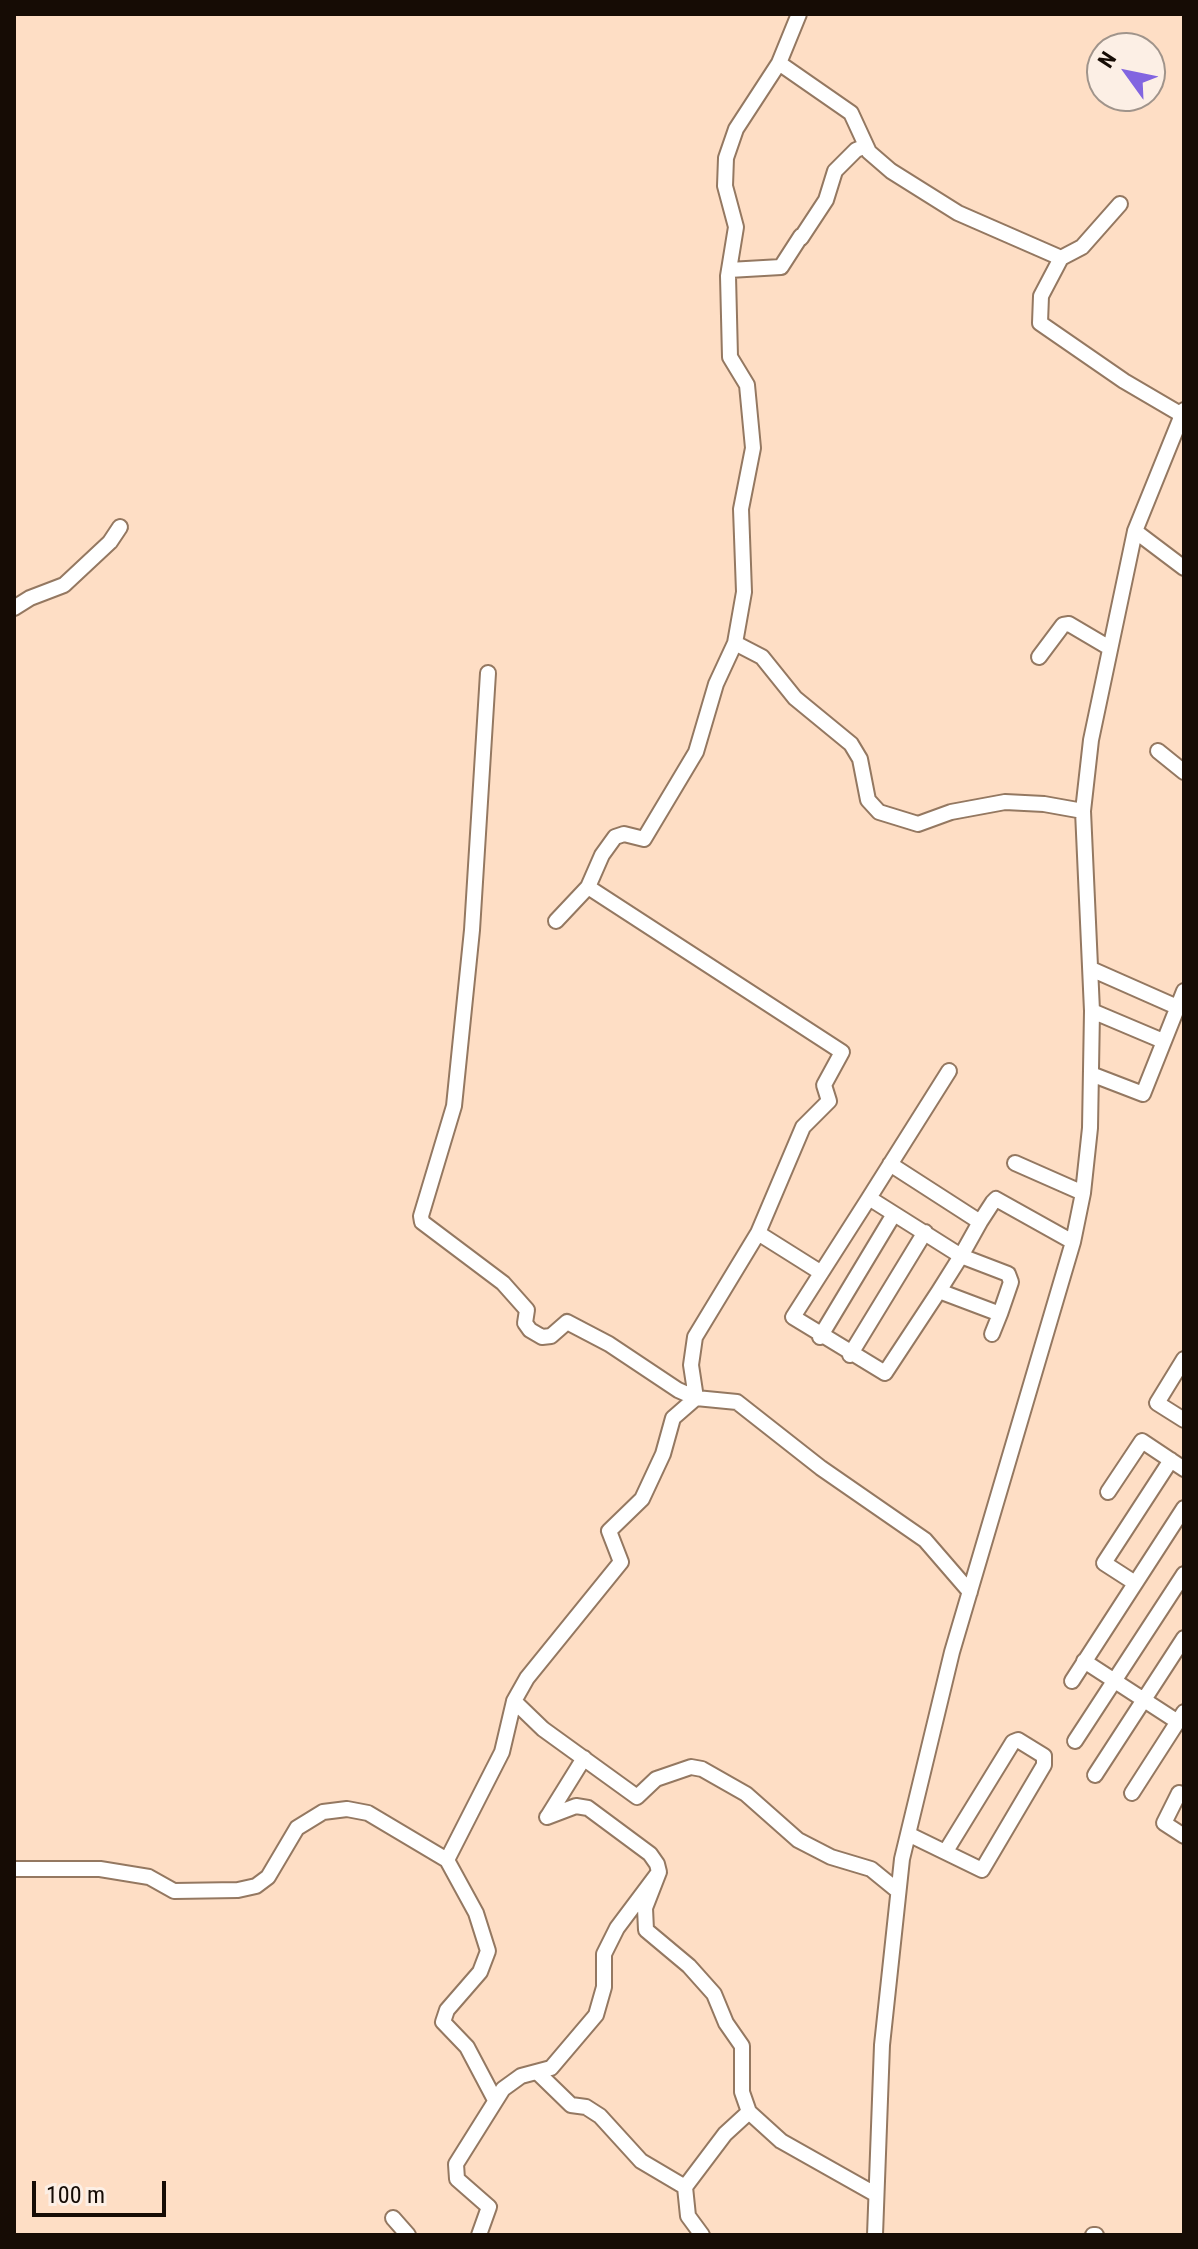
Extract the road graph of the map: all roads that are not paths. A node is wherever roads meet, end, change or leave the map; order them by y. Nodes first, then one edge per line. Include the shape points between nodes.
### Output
1 (799, 14) edge
2 (779, 63) junction
3 (866, 146) junction
4 (1120, 204) dead end
5 (1061, 258) junction
6 (729, 270) junction
7 (1183, 413) edge
8 (120, 527) dead end
9 (1135, 531) junction
10 (1184, 568) edge
11 (14, 608) edge
12 (735, 643) junction
13 (1108, 647) junction
14 (1039, 657) dead end
15 (488, 673) dead end
16 (1158, 751) dead end
17 (1184, 772) edge
18 (1083, 811) junction
19 (588, 887) junction
20 (556, 921) dead end
21 (1091, 969) junction
22 (1184, 991) edge
23 (1177, 1007) junction
24 (1092, 1011) junction
25 (1163, 1041) junction
26 (949, 1071) dead end
27 (1091, 1074) junction
28 (1015, 1163) dead end
29 (890, 1164) junction
30 (1083, 1193) junction
31 (869, 1198) junction
32 (894, 1214) junction
33 (980, 1222) junction
34 (925, 1232) junction
35 (758, 1233) junction
36 (1073, 1242) junction
37 (961, 1256) junction
38 (820, 1272) junction
39 (939, 1291) junction
40 (1000, 1314) junction
41 (992, 1334) dead end
42 (820, 1337) junction
43 (850, 1355) junction
44 (1182, 1367) edge
45 (696, 1398) junction
46 (1184, 1420) edge
47 (1171, 1460) junction
48 (1184, 1469) edge
49 (1108, 1492) dead end
50 (1184, 1508) edge
51 (1184, 1574) edge
52 (1135, 1583) junction
53 (970, 1592) junction
54 (1184, 1638) edge
55 (1084, 1661) junction
56 (1072, 1681) dead end
57 (1115, 1681) junction
58 (1144, 1700) junction
59 (514, 1701) junction
60 (1181, 1717) edge
61 (1075, 1741) dead end
62 (584, 1758) junction
63 (1095, 1775) dead end
64 (1182, 1791) edge
65 (1132, 1793) dead end
66 (908, 1834) junction
67 (1184, 1836) edge
68 (946, 1851) junction
69 (447, 1860) junction
70 (14, 1869) edge
71 (659, 1872) junction
72 (898, 1891) junction
73 (537, 2072) junction
74 (495, 2100) junction
75 (749, 2112) junction
76 (685, 2187) junction
77 (875, 2194) junction
78 (393, 2218) dead end
79 (408, 2235) edge
80 (479, 2235) edge
81 (702, 2235) edge
82 (875, 2235) edge

1 - 2 street
2 - 3 street via 851,113
2 - 6 street via 728,145 725,186 736,227
3 - 5 street via 891,171 958,213
3 - 6 street via 842,161 826,200 781,267
4 - 5 street via 1082,247
5 - 7 street via 1041,296 1040,323
6 - 12 street via 730,357 747,385 753,448 741,509 744,592
7 - 9 street
8 - 11 street via 64,585
9 - 10 street
9 - 13 street
12 - 18 street via 762,657 795,698 851,744 860,759 868,800 879,812 918,824 1005,802
12 - 19 street via 708,706 701,740 671,797 644,839 624,834 611,841
13 - 14 street via 1069,624
13 - 18 street
15 - 45 street via 471,941 454,1106 422,1222 503,1283 527,1310 530,1330 551,1336 567,1322
16 - 17 street
18 - 21 street
19 - 20 street
19 - 35 street via 842,1052 824,1085 829,1101 803,1127
21 - 23 street
21 - 24 street
22 - 23 street
23 - 25 street
24 - 25 street
24 - 27 street
25 - 27 street via 1140,1095
26 - 29 street
27 - 30 street
28 - 30 street
29 - 31 street
29 - 33 street
30 - 36 street
31 - 32 street
31 - 38 street
32 - 34 street
32 - 42 street
33 - 36 street via 999,1200
33 - 37 street
34 - 37 street
34 - 43 street
35 - 38 street
35 - 45 street via 695,1337 691,1365
36 - 53 street
37 - 39 street
37 - 40 street via 1011,1277
38 - 42 street via 793,1317
39 - 40 street
39 - 43 street via 885,1373
40 - 41 street
42 - 43 street
44 - 46 street via 1157,1403
45 - 53 street via 737,1402 925,1540
45 - 59 street via 673,1418 642,1499 609,1531 621,1562
47 - 48 street
47 - 49 street via 1142,1441
47 - 52 street via 1104,1563
50 - 52 street
51 - 57 street
52 - 55 street
53 - 66 street
54 - 58 street
55 - 56 street
55 - 57 street
57 - 58 street
57 - 61 street
58 - 60 street
58 - 63 street
59 - 62 street
59 - 69 street via 502,1752
60 - 65 street
62 - 71 street via 547,1817 576,1806 588,1808 650,1854
62 - 72 street via 637,1797 656,1779 678,1771 691,1767 710,1772 746,1794 798,1840 871,1869
64 - 67 street via 1164,1823
66 - 68 street
66 - 72 street
68 - 68 street via 982,1870 1044,1765 1044,1756 1013,1742
69 - 70 street via 368,1813 347,1809 323,1812 297,1828 268,1877 238,1890 174,1891 149,1877 100,1869
69 - 74 street via 476,1913 488,1951 480,1972 443,2022 467,2047
71 - 73 street via 604,1954 604,1987 596,2015 556,2064
71 - 75 street via 645,1908 646,1930 714,1994 742,2046 742,2092
72 - 77 street via 882,2034
73 - 74 street via 521,2076
73 - 76 street via 571,2105 600,2116 641,2161
74 - 80 street via 455,2170 457,2179 489,2207
75 - 76 street
75 - 77 street via 781,2141
76 - 81 street via 688,2216
77 - 82 street
78 - 79 street

